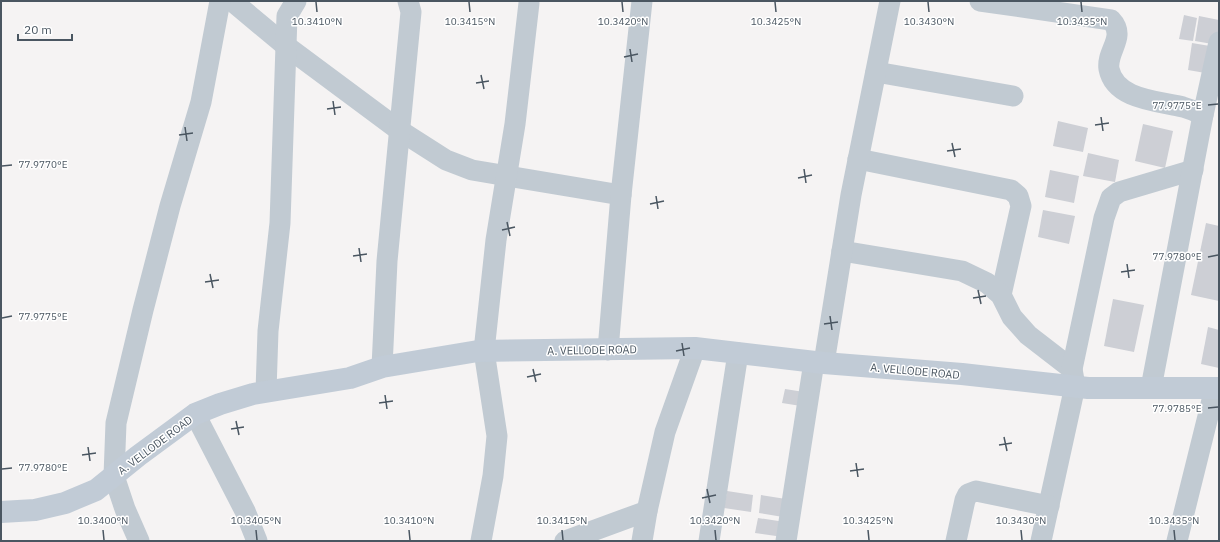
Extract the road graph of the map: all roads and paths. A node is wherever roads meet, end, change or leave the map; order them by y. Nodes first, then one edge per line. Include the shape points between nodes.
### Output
1 (220, 1) edge
2 (232, 1) edge
3 (296, 1) edge
4 (408, 1) edge
5 (642, 1) edge
6 (890, 1) edge
7 (980, 1) edge
8 (529, 3) dead end
9 (1219, 42) edge
10 (286, 46) junction
11 (876, 72) junction
12 (1013, 96) dead end
13 (1203, 115) junction
14 (399, 130) junction
15 (858, 160) junction
16 (1193, 170) junction
17 (507, 175) junction
18 (621, 195) junction
19 (842, 251) junction
20 (1001, 295) junction
21 (695, 348) junction
22 (608, 350) junction
23 (484, 351) junction
24 (738, 353) junction
25 (819, 362) junction
26 (382, 367) junction
27 (1074, 378) junction
28 (1151, 388) junction
29 (1217, 388) edge
30 (266, 391) junction
31 (195, 414) junction
32 (114, 476) junction
33 (1049, 506) junction
34 (647, 510) junction
35 (1, 512) edge
36 (140, 541) edge
37 (257, 541) edge
38 (481, 541) edge
39 (565, 541) edge
40 (642, 541) edge
41 (709, 541) edge
42 (786, 541) edge
43 (956, 541) edge
44 (1042, 541) edge
45 (1177, 541) edge

1 - 32 street via 201,102 168,214 116,423
2 - 10 street
3 - 10 street via 287,16
4 - 14 street via 411,12
5 - 18 street
6 - 11 street
7 - 13 street via 1111,20 1118,32 1109,63 1109,70 1115,83 1123,90 1149,100 1185,107
8 - 17 street
9 - 13 street
10 - 14 street
10 - 30 street via 280,223 268,331
11 - 12 street
11 - 15 street
13 - 16 street
14 - 17 street via 446,160 472,170
14 - 26 street via 387,261
15 - 19 street
15 - 20 street via 1011,190 1018,196 1021,206
16 - 27 street via 1119,192 1110,198
16 - 28 street
17 - 18 street
17 - 23 street via 496,240
18 - 22 street
19 - 20 street via 962,272 987,283
19 - 25 street
20 - 27 street via 1012,317
21 - 22 main road, A. VELLODE ROAD
21 - 24 main road, A. VELLODE ROAD
21 - 34 street via 665,432
22 - 23 main road, A. VELLODE ROAD
23 - 26 main road, A. VELLODE ROAD
23 - 38 street via 497,436 493,476
24 - 25 main road, A. VELLODE ROAD
24 - 41 street
25 - 27 main road, A. VELLODE ROAD via 962,374
25 - 42 street
26 - 30 main road, A. VELLODE ROAD via 350,378
27 - 28 main road, A. VELLODE ROAD via 1088,388
27 - 33 street
28 - 29 main road, A. VELLODE ROAD
29 - 45 street
30 - 31 main road, A. VELLODE ROAD
31 - 32 main road, A. VELLODE ROAD
31 - 37 street via 246,511
32 - 35 main road, A. VELLODE ROAD via 96,490 65,503 35,510
32 - 36 street via 125,509
33 - 43 street via 976,491 968,494
33 - 44 street
34 - 39 street
34 - 40 street

